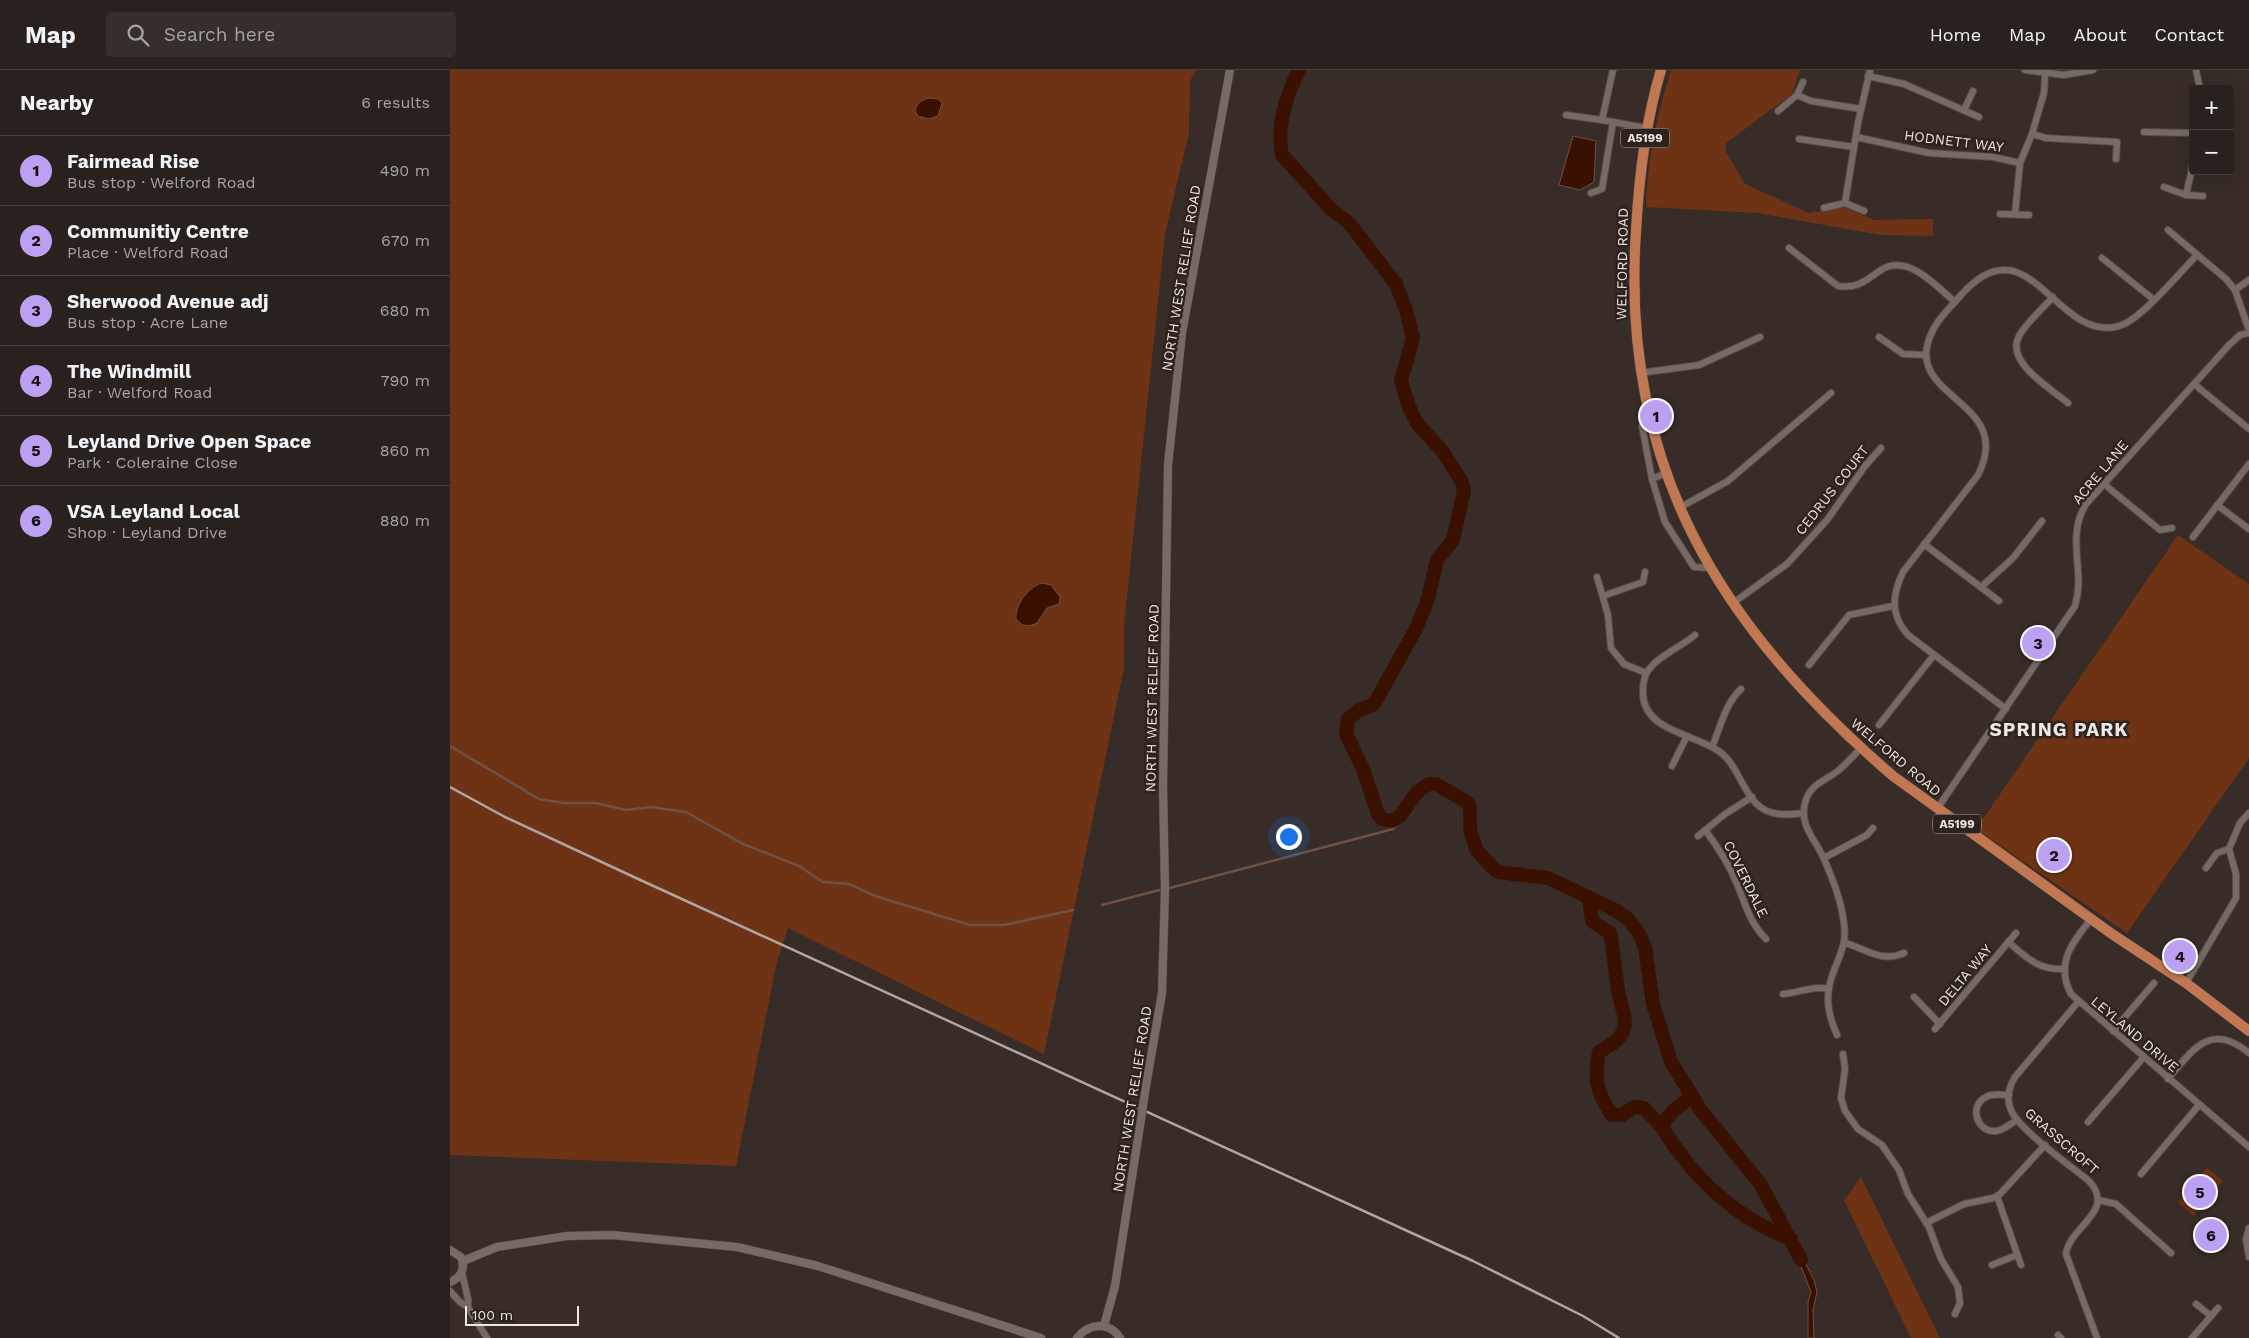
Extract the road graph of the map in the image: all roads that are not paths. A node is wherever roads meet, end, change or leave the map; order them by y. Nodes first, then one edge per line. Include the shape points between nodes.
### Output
1 (1230, 70) edge
2 (1613, 70) edge
3 (1661, 70) edge
4 (2025, 70) edge
5 (2093, 70) edge
6 (2196, 70) edge
7 (1869, 73) edge
8 (2044, 74) junction
9 (1803, 82) dead end
10 (2199, 85) edge
11 (1973, 91) dead end
12 (1796, 95) junction
13 (1861, 109) junction
14 (1964, 110) junction
15 (1778, 111) dead end
16 (1566, 115) dead end
17 (1979, 117) dead end
18 (1602, 120) junction
19 (1613, 122) junction
20 (1646, 128) junction
21 (2144, 132) dead end
22 (2189, 133) edge
23 (2032, 134) junction
24 (1856, 137) junction
25 (1800, 139) dead end
26 (1854, 147) junction
27 (2116, 159) dead end
28 (2020, 164) junction
29 (2191, 175) edge
30 (2164, 186) dead end
31 (1591, 193) dead end
32 (2186, 195) junction
33 (2203, 196) dead end
34 (1845, 203) junction
35 (1824, 208) dead end
36 (1864, 211) dead end
37 (2000, 214) dead end
38 (2015, 214) junction
39 (2030, 215) dead end
40 (2168, 230) dead end
41 (1789, 248) dead end
42 (2198, 255) junction
43 (2102, 258) dead end
44 (2249, 280) edge
45 (2235, 290) junction
46 (2052, 297) junction
47 (2153, 299) junction
48 (1955, 302) junction
49 (2249, 331) edge
50 (1760, 337) dead end
51 (1879, 337) dead end
52 (1926, 355) junction
53 (1640, 373) junction
54 (2194, 384) junction
55 (1831, 393) dead end
56 (2068, 403) dead end
57 (1642, 426) dead end
58 (2249, 429) edge
59 (1881, 448) dead end
60 (2249, 464) edge
61 (1666, 473) junction
62 (1652, 480) junction
63 (2104, 484) junction
64 (2217, 505) junction
65 (1679, 508) junction
66 (2042, 521) dead end
67 (2172, 528) dead end
68 (2249, 529) edge
69 (2193, 537) dead end
70 (1924, 544) junction
71 (1710, 568) junction
72 (1645, 572) dead end
73 (1597, 577) dead end
74 (1981, 587) junction
75 (1603, 596) junction
76 (1999, 601) dead end
77 (1733, 603) junction
78 (1893, 606) junction
79 (1695, 635) dead end
80 (1934, 655) junction
81 (1810, 665) dead end
82 (1646, 673) junction
83 (1741, 689) dead end
84 (2006, 709) junction
85 (1879, 725) dead end
86 (1687, 736) junction
87 (1712, 746) junction
88 (1861, 748) junction
89 (1672, 766) dead end
90 (1752, 798) junction
91 (1937, 809) junction
92 (2249, 812) edge
93 (1804, 814) junction
94 (1874, 828) dead end
95 (1705, 830) junction
96 (1698, 836) dead end
97 (2229, 849) junction
98 (1824, 858) junction
99 (2206, 868) dead end
100 (2091, 919) junction
101 (2016, 933) dead end
102 (1766, 939) dead end
103 (2008, 942) junction
104 (1845, 944) junction
105 (1904, 953) dead end
106 (2064, 969) junction
107 (2154, 983) dead end
108 (2186, 983) junction
109 (1829, 989) junction
110 (1783, 994) dead end
111 (1914, 997) dead end
112 (2078, 1002) junction
113 (1940, 1024) junction
114 (1935, 1029) dead end
115 (2113, 1031) junction
116 (2249, 1031) edge
117 (1837, 1035) dead end
118 (2249, 1053) edge
119 (1843, 1054) dead end
120 (2143, 1058) junction
121 (2168, 1079) junction
122 (2008, 1095) junction
123 (2199, 1105) junction
124 (2017, 1120) junction
125 (2088, 1122) dead end
126 (2045, 1145) junction
127 (2249, 1147) edge
128 (2141, 1174) dead end
129 (1997, 1196) junction
130 (2098, 1200) junction
131 (1926, 1223) junction
132 (2249, 1228) edge
133 (450, 1250) edge
134 (2171, 1253) dead end
135 (2017, 1255) junction
136 (2249, 1257) edge
137 (462, 1260) junction
138 (1992, 1264) dead end
139 (2021, 1265) dead end
140 (462, 1272) junction
141 (450, 1282) edge
142 (450, 1291) edge
143 (2196, 1304) dead end
144 (468, 1307) junction
145 (2218, 1308) dead end
146 (1955, 1314) dead end
147 (2211, 1316) junction
148 (1104, 1326) junction
149 (487, 1338) edge
150 (1040, 1338) edge
151 (1077, 1338) edge
152 (1120, 1338) edge
153 (2097, 1338) edge
154 (2192, 1338) edge

1 - 148 street, NORTH WEST RELIEF ROAD, bridge via 1182,333 1168,465 1162,993 1115,1286
2 - 18 street
3 - 20 main road, WELFORD ROAD / A5199
4 - 8 street
5 - 8 street via 2064,75
6 - 10 street
7 - 13 street
7 - 14 street
8 - 23 street via 2044,93
9 - 12 street
11 - 14 street
12 - 13 street via 1811,101
12 - 15 street
13 - 24 street
14 - 17 street
16 - 18 street
18 - 19 street
19 - 20 street
19 - 31 street via 1602,189
20 - 53 main road, WELFORD ROAD / A5199 via 1640,169 1634,269 1634,323
21 - 22 street
23 - 27 street via 2046,138 2117,142
23 - 28 street
24 - 26 street
24 - 28 street, HODNETT WAY via 1929,153 1993,157
25 - 26 street
26 - 34 street
28 - 38 street
29 - 32 street
30 - 32 street
32 - 33 street
34 - 35 street
34 - 36 street
37 - 38 street
38 - 39 street
40 - 42 street
41 - 48 street via 1838,286 1861,284 1882,270 1899,266 1916,270
42 - 45 street
42 - 47 street
43 - 47 street
44 - 45 street
45 - 49 street
46 - 47 street via 2081,320 2099,327 2119,326 2135,318
46 - 48 street via 2023,274 2004,270 1979,276
46 - 56 street via 2019,336 2016,354 2021,364
48 - 52 street via 1932,330
49 - 54 street, ACRE LANE via 2229,345
50 - 53 street via 1699,365
51 - 52 street via 1903,354
52 - 70 street via 1937,383 1980,422 1986,448 1978,475
53 - 61 main road, WELFORD ROAD / A5199
54 - 58 street
54 - 63 street, ACRE LANE
55 - 65 street via 1728,481
57 - 62 street
59 - 77 street, CEDRUS COURT via 1828,520 1787,564
60 - 64 street
61 - 62 street
61 - 65 main road, WELFORD ROAD / A5199
62 - 71 street via 1665,522 1682,549 1694,567
63 - 67 street via 2160,530
63 - 84 street, ACRE LANE via 2086,504 2076,525 2079,588 2075,606
64 - 68 street
64 - 69 street
65 - 71 main road, WELFORD ROAD / A5199
66 - 74 street via 2013,558
70 - 74 street
70 - 78 street via 1895,588
71 - 77 main road, WELFORD ROAD / A5199
72 - 75 street via 1643,582
73 - 75 street
74 - 76 street
75 - 82 street via 1610,622 1611,648 1624,664
77 - 88 main road, WELFORD ROAD / A5199 via 1797,684
78 - 80 street via 1904,630
78 - 81 street via 1850,615
79 - 82 street via 1659,659
80 - 84 street
80 - 85 street
82 - 86 street via 1642,694 1650,715
83 - 87 street via 1727,705
84 - 91 street, ACRE LANE
86 - 87 street
86 - 89 street
87 - 90 street via 1731,763
88 - 91 main road, WELFORD ROAD / A5199
88 - 93 street via 1840,769 1814,786 1805,803
90 - 93 street via 1761,808 1772,813
90 - 95 street
91 - 100 main road, WELFORD ROAD / A5199
92 - 97 street via 2233,836
93 - 98 street via 1807,829
94 - 98 street
95 - 96 street
95 - 102 street, COVERDALE via 1721,851 1751,922
97 - 99 street via 2217,853
97 - 108 street via 2236,874 2236,898
98 - 104 street via 1842,911
100 - 106 street via 2069,949
100 - 108 main road, WELFORD ROAD / A5199
101 - 103 street, DELTA WAY
103 - 106 street, DELTA WAY via 2036,965
103 - 113 street, DELTA WAY
104 - 105 street via 1882,958
104 - 109 street
106 - 112 street, LEYLAND DRIVE via 2068,988
107 - 115 street
108 - 116 main road, WELFORD ROAD / A5199
109 - 110 street via 1815,987
109 - 117 street via 1829,1013
111 - 113 street, DELTA WAY
112 - 115 street, LEYLAND DRIVE
112 - 122 street via 2015,1077
113 - 114 street, DELTA WAY
115 - 120 street, LEYLAND DRIVE
118 - 121 street via 2230,1040 2204,1041
119 - 131 street via 1842,1098 1845,1111 1858,1129 1878,1141 1889,1154
120 - 121 street, LEYLAND DRIVE
120 - 125 street
121 - 123 street, LEYLAND DRIVE
122 - 124 street, GRASSCROFT via 2010,1109
122 - 124 street via 1983,1098 1976,1108 1976,1117 1984,1128 1994,1131
123 - 127 street, LEYLAND DRIVE
123 - 128 street
124 - 126 street, GRASSCROFT
126 - 129 street
126 - 130 street, GRASSCROFT via 2089,1181
129 - 131 street via 1964,1204
129 - 135 street
130 - 134 street via 2116,1204
130 - 153 street via 2095,1210 2070,1242 2066,1254
131 - 146 street via 1941,1259 1958,1287 1960,1303
132 - 136 street via 2246,1239
133 - 137 street
135 - 138 street
135 - 139 street
137 - 140 street
137 - 150 street via 497,1247 567,1236 612,1235 737,1247 818,1266
140 - 141 street
140 - 144 street
142 - 144 street
143 - 147 street
144 - 149 street
145 - 147 street
147 - 154 street
148 - 151 street via 1088,1328
148 - 152 street

